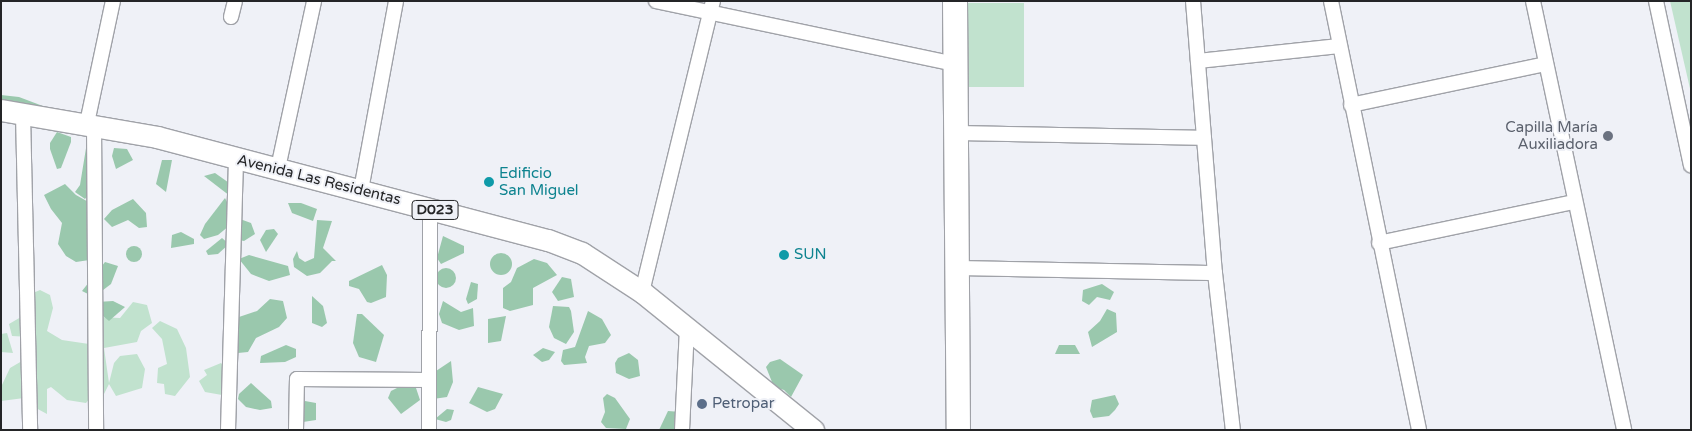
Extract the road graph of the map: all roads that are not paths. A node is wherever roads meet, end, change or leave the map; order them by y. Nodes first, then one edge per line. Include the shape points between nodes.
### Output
1 (113, 1) edge
2 (235, 1) edge
3 (314, 1) edge
4 (396, 1) edge
5 (656, 1) edge
6 (950, 1) edge
7 (960, 1) edge
8 (1193, 1) edge
9 (1331, 1) edge
10 (1656, 1) edge
11 (1535, 2) edge
12 (712, 7) edge
13 (231, 17) dead end
14 (1339, 46) junction
15 (1198, 61) junction
16 (956, 64) junction
17 (1545, 64) junction
18 (1351, 105) junction
19 (1, 110) edge
20 (24, 114) junction
21 (90, 124) junction
22 (956, 133) junction
23 (1204, 138) junction
24 (236, 158) junction
25 (1691, 165) edge
26 (278, 168) junction
27 (361, 190) junction
28 (1573, 202) junction
29 (430, 208) junction
30 (1379, 243) junction
31 (957, 268) junction
32 (1215, 273) junction
33 (642, 292) junction
34 (687, 328) junction
35 (430, 380) junction
36 (30, 430) edge
37 (96, 430) edge
38 (228, 430) edge
39 (296, 430) edge
40 (429, 430) edge
41 (682, 430) edge
42 (814, 430) edge
43 (954, 430) edge
44 (964, 430) edge
45 (1233, 430) edge
46 (1419, 430) edge
47 (1624, 430) edge

1 - 21 street
2 - 13 street
3 - 26 street
4 - 27 street
5 - 12 street
6 - 16 street
7 - 16 street
8 - 15 street
9 - 14 street
10 - 25 street
11 - 17 street
12 - 16 street
12 - 33 street
14 - 15 street
14 - 18 street
15 - 23 street
16 - 22 street
17 - 18 street
17 - 28 street
18 - 30 street
19 - 20 main road, Avenida Las Residentas / D023
20 - 21 main road, Avenida Las Residentas / D023
20 - 36 street
21 - 24 main road, Avenida Las Residentas / D023 via 157,137
21 - 37 street
22 - 23 street
22 - 31 street
23 - 32 street
24 - 26 main road, Avenida Las Residentas / D023
24 - 38 street
26 - 27 main road, Avenida Las Residentas / D023
27 - 29 main road, Avenida Las Residentas / D023
28 - 30 street
28 - 47 street
29 - 33 main road, Avenida Las Residentas / D023 via 548,240 582,254
29 - 35 street
30 - 46 street
31 - 32 street
31 - 43 street
31 - 44 street
32 - 45 street
33 - 34 main road, Avenida Las Residentas / D023
34 - 41 street
34 - 42 main road, Avenida Las Residentas / D023
35 - 39 street via 297,379
35 - 40 street

